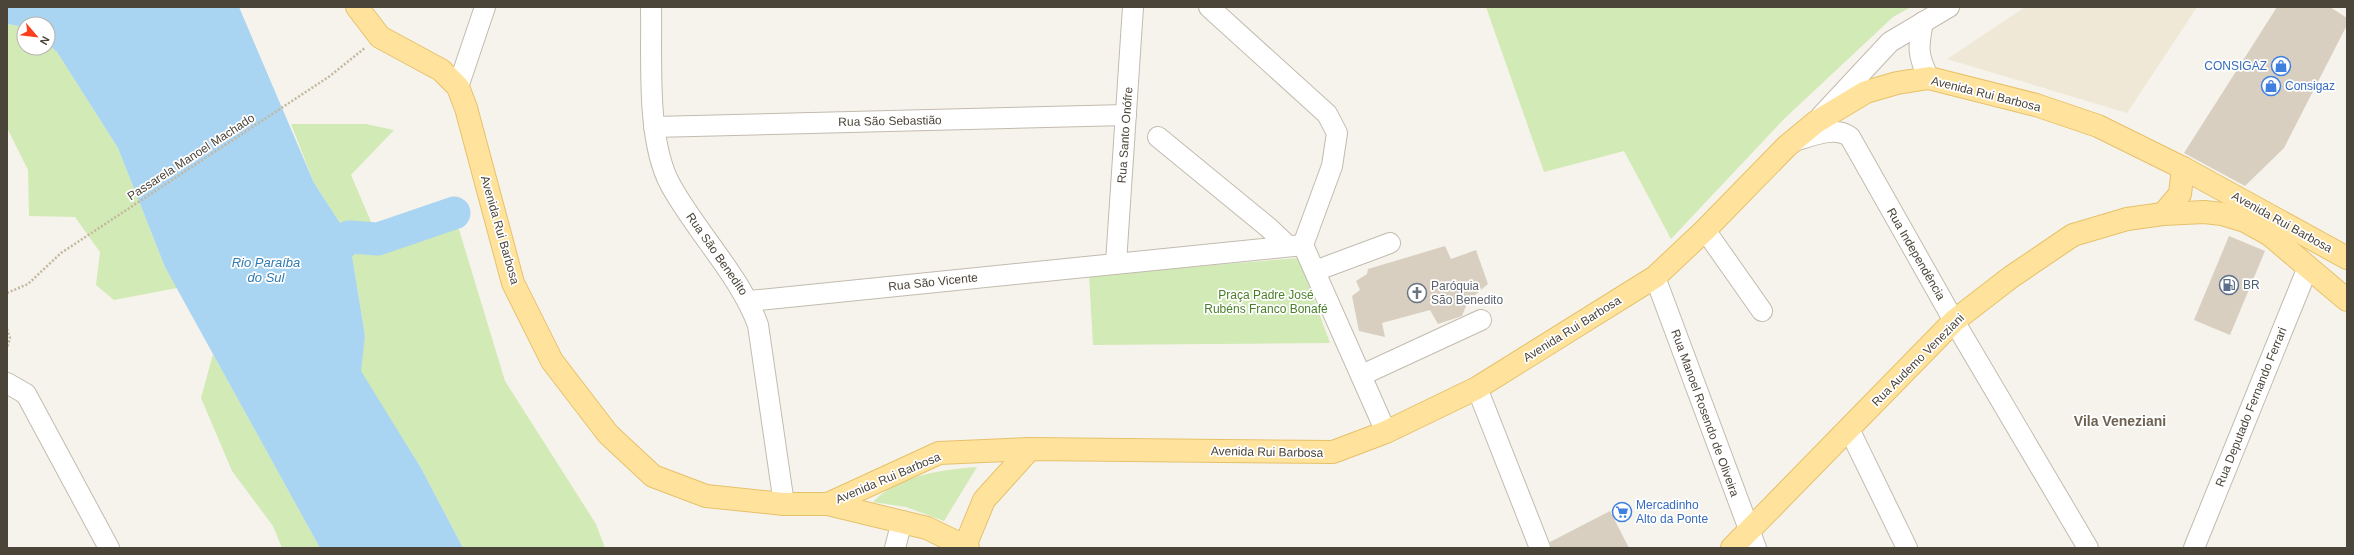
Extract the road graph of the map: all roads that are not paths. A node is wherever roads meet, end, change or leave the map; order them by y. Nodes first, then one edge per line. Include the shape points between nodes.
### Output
1 (357, 7) edge
2 (484, 7) edge
3 (651, 7) edge
4 (1133, 7) edge
5 (1209, 7) edge
6 (1949, 7) edge
7 (1923, 22) junction
8 (1930, 78) junction
9 (458, 87) junction
10 (1126, 115) junction
11 (1816, 122) junction
12 (654, 127) junction
13 (1158, 137) dead end
14 (1791, 142) junction
15 (2183, 168) junction
16 (2163, 214) junction
17 (1706, 230) junction
18 (1390, 243) dead end
19 (1295, 246) junction
20 (2347, 258) edge
21 (1116, 263) junction
22 (2308, 267) junction
23 (1315, 272) junction
24 (1655, 277) junction
25 (2347, 300) edge
26 (749, 301) junction
27 (1762, 312) dead end
28 (1481, 320) dead end
29 (1954, 321) junction
30 (1362, 375) junction
31 (7, 383) edge
32 (1477, 388) junction
33 (1849, 429) junction
34 (1386, 432) junction
35 (1030, 449) junction
36 (784, 504) junction
37 (828, 504) junction
38 (902, 521) junction
39 (1752, 539) edge
40 (966, 547) edge
41 (109, 548) edge
42 (895, 548) edge
43 (1540, 548) edge
44 (1732, 548) edge
45 (1907, 548) edge
46 (2088, 548) edge
47 (2194, 548) edge

1 - 9 main road, Avenida Rui Barbosa via 380,37 441,70
2 - 9 street
3 - 12 street, Rua São Benedito
4 - 10 street, Rua Santo Onófre
5 - 19 street via 1327,114 1337,133 1332,166
6 - 7 street
7 - 8 street via 1918,46 1920,60
7 - 11 street via 1890,42
8 - 11 main road, Avenida Rui Barbosa via 1897,83 1866,92
8 - 15 main road, Avenida Rui Barbosa via 2036,105 2098,126
9 - 36 main road, Avenida Rui Barbosa via 466,108 513,283 552,361 608,434 653,476 706,496
10 - 12 street, Rua São Sebastião
10 - 21 street, Rua Santo Onófre
11 - 14 main road, Avenida Rui Barbosa
12 - 26 street, Rua São Benedito via 670,182 704,238
13 - 19 street via 1269,228
14 - 17 main road, Avenida Rui Barbosa
14 - 29 street, Rua Independência via 1832,131 1843,132 1850,137
15 - 16 main road via 2180,194
15 - 20 main road, Avenida Rui Barbosa
16 - 22 main road, Rua Audemo Veneziani via 2204,212 2245,221 2270,235
16 - 29 main road, Rua Audemo Veneziani via 2127,219 2074,235 2010,277
17 - 24 main road, Avenida Rui Barbosa
17 - 27 street
18 - 23 street
19 - 21 street
19 - 23 street
21 - 26 street, Rua São Vicente
22 - 25 main road, Rua Audemo Veneziani
22 - 47 street, Rua Deputado Fernando Ferrari
23 - 30 street
24 - 32 main road, Avenida Rui Barbosa
24 - 39 street, Rua Manoel Rosendo de Oliveira
26 - 36 street, Rua São Benedito via 758,325
28 - 30 street
29 - 33 main road, Rua Audemo Veneziani
29 - 46 street, Rua Independência
30 - 34 street
31 - 41 street via 26,394
32 - 34 main road, Avenida Rui Barbosa
32 - 43 street
33 - 39 main road, Rua Audemo Veneziani
33 - 45 street
34 - 35 main road, Avenida Rui Barbosa via 1333,452
35 - 37 main road, Avenida Rui Barbosa via 939,453
35 - 40 main road via 984,500
36 - 37 main road, Avenida Rui Barbosa
37 - 38 main road
38 - 40 main road via 928,528
38 - 42 street
39 - 44 main road, Rua Audemo Veneziani

